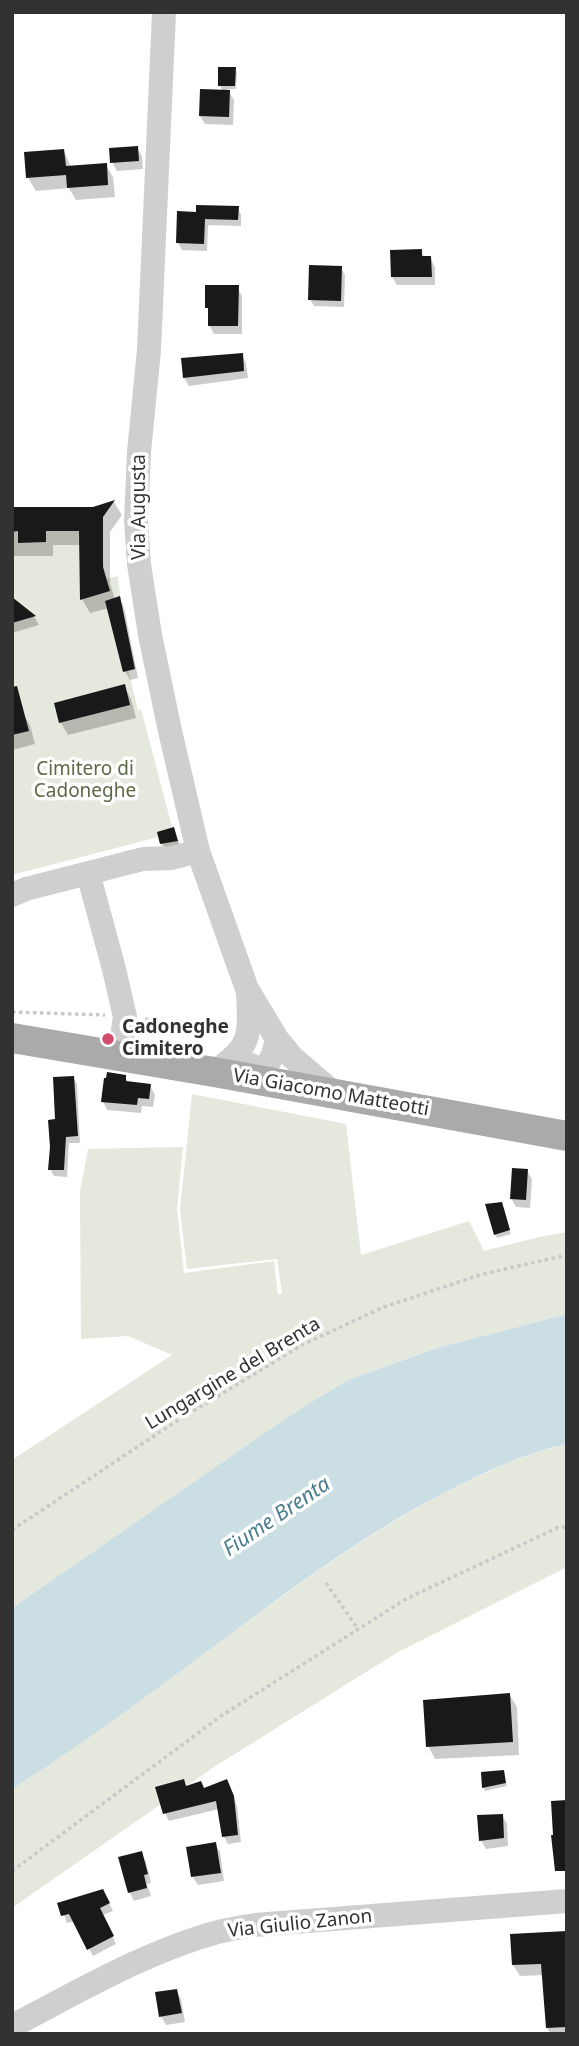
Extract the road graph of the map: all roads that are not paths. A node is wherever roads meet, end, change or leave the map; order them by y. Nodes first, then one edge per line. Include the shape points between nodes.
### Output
1 (164, 12) edge
2 (198, 851) junction
3 (88, 873) junction
4 (12, 895) edge
5 (247, 989) junction
6 (242, 1036) junction
7 (12, 1038) edge
8 (277, 1039) junction
9 (119, 1056) junction
10 (214, 1072) junction
11 (258, 1080) junction
12 (335, 1094) junction
13 (567, 1136) edge
14 (567, 1901) edge
15 (12, 2026) edge

1 - 2 street, Via Augusta via 149,350 136,521 150,635
2 - 3 street
2 - 5 street, Via Augusta
3 - 4 street
3 - 9 street via 125,1017
5 - 6 street, Via Augusta via 249,1031
5 - 8 street, Via Augusta
6 - 10 street via 227,1063
6 - 11 street, Via Augusta
7 - 9 main road, Via Giacomo Matteotti
8 - 11 street
8 - 12 street, Via Augusta
9 - 10 main road, Via Giacomo Matteotti
10 - 11 main road, Via Giacomo Matteotti
11 - 12 main road, Via Giacomo Matteotti
12 - 13 main road, Via Giacomo Matteotti
14 - 15 street, Via Giulio Zanon via 255,1925 219,1932 173,1947

